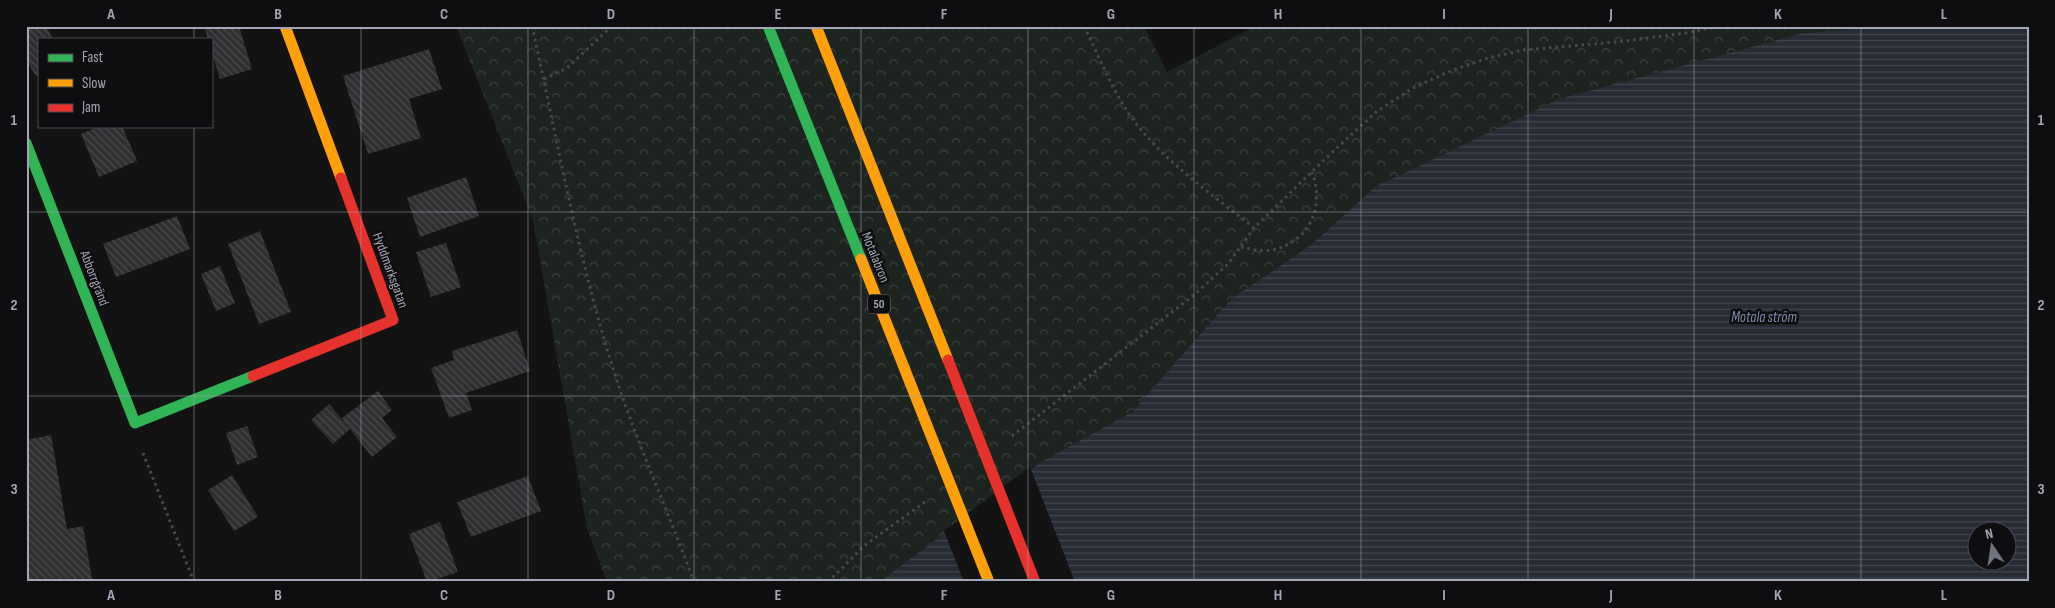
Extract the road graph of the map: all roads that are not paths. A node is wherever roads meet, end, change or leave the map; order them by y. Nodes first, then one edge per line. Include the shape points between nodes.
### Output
1 (285, 26) edge
2 (768, 26) edge
3 (816, 26) edge
4 (26, 143) edge
5 (135, 424) joint
6 (989, 582) edge
7 (1035, 582) edge

1 - 5 main road, Hyddmarksgatan via 393,320
2 - 6 main road, Motalabron / 50
3 - 7 main road, Motalabron
4 - 5 main road, Abborrgränd

